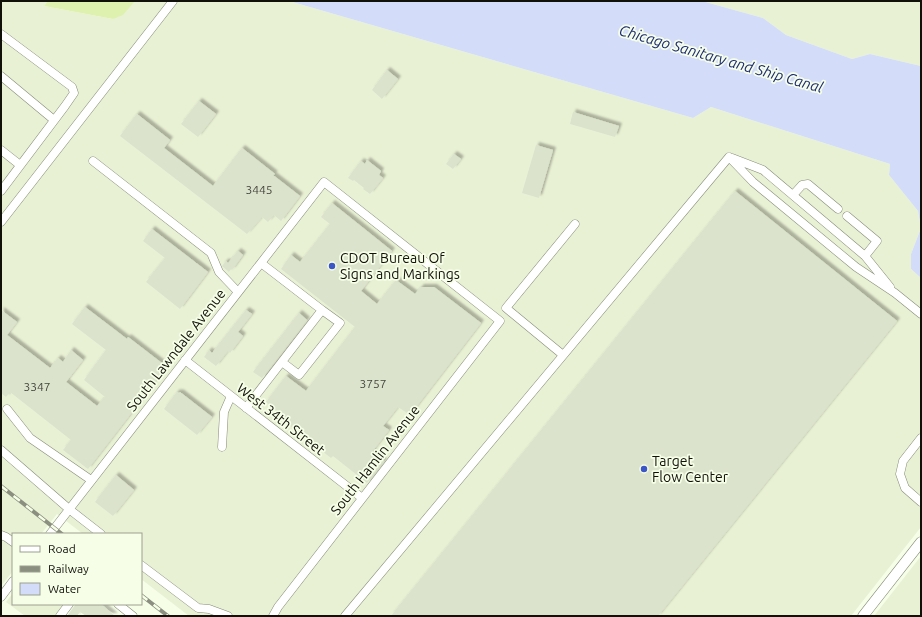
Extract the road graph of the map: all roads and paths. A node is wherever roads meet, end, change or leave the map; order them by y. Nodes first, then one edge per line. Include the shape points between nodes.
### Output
1 (173, 1) edge
2 (1, 34) edge
3 (1, 76) edge
4 (54, 120) junction
5 (1, 150) edge
6 (729, 157) junction
7 (93, 161) dead end
8 (20, 165) junction
9 (1, 191) edge
10 (793, 195) junction
11 (838, 209) dead end
12 (847, 216) dead end
13 (1, 222) edge
14 (575, 224) dead end
15 (865, 256) junction
16 (261, 263) junction
17 (238, 292) junction
18 (895, 293) junction
19 (322, 310) junction
20 (921, 314) edge
21 (500, 321) joint
22 (563, 355) junction
23 (185, 360) junction
24 (282, 362) junction
25 (231, 396) junction
26 (246, 408) junction
27 (7, 409) dead end
28 (921, 438) edge
29 (222, 447) dead end
30 (1, 450) edge
31 (91, 480) junction
32 (362, 498) junction
33 (921, 502) edge
34 (69, 509) junction
35 (51, 533) edge
36 (100, 533) edge
37 (1, 535) edge
38 (12, 541) edge
39 (921, 542) edge
40 (142, 566) edge
41 (12, 582) edge
42 (1, 597) edge
43 (69, 605) edge
44 (119, 605) edge
45 (60, 616) edge
46 (133, 616) edge
47 (228, 616) edge
48 (273, 616) edge
49 (345, 616) edge
50 (863, 616) edge

1 - 13 street
2 - 4 street via 72,87 74,93
3 - 4 street
4 - 8 street
5 - 8 street
6 - 10 street via 762,170
6 - 18 street via 753,182 856,267
6 - 22 street
7 - 17 street via 211,253 218,272
8 - 9 street
10 - 11 street via 802,185 808,184
10 - 15 street
12 - 15 street via 877,241
14 - 22 street via 506,308
15 - 18 street
16 - 17 street, South Lawndale Avenue
16 - 19 street
16 - 21 street, South Lawndale Avenue via 324,182
17 - 23 street, South Lawndale Avenue
18 - 20 street
19 - 24 street
19 - 24 street via 340,323 299,375
21 - 32 street, South Hamlin Avenue
22 - 49 street
23 - 25 street, West 34th Street
23 - 31 street, South Lawndale Avenue
24 - 26 street
25 - 26 street, West 34th Street
25 - 29 street via 224,412
26 - 32 street, West 34th Street
27 - 31 street via 30,438
28 - 33 street via 903,461 900,474 906,488
30 - 34 street
31 - 34 street, South Lawndale Avenue
32 - 48 street, South Hamlin Avenue
34 - 35 street, South Lawndale Avenue
34 - 36 street
37 - 38 street
39 - 50 main road
40 - 47 street via 198,608
41 - 42 street
43 - 45 street
44 - 46 street

